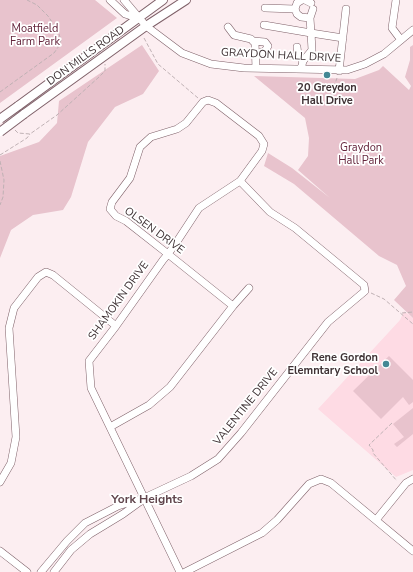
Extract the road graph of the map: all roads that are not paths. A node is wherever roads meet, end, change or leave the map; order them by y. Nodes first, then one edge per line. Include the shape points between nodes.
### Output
1 (110, 0) edge
2 (124, 0) edge
3 (164, 0) edge
4 (186, 0) edge
5 (302, 0) edge
6 (396, 0) edge
7 (310, 4) edge
8 (265, 8) dead end
9 (346, 8) dead end
10 (296, 9) junction
11 (137, 18) junction
12 (310, 18) junction
13 (264, 25) dead end
14 (146, 26) junction
15 (228, 27) dead end
16 (413, 30) edge
17 (311, 33) junction
18 (343, 38) junction
19 (401, 40) junction
20 (253, 41) junction
21 (297, 47) dead end
22 (256, 54) junction
23 (303, 61) junction
24 (256, 68) junction
25 (301, 69) junction
26 (338, 74) junction
27 (203, 102) joint
28 (0, 119) edge
29 (0, 132) edge
30 (240, 181) junction
31 (168, 254) junction
32 (249, 288) dead end
33 (233, 306) junction
34 (116, 326) junction
35 (110, 427) junction
36 (413, 479) edge
37 (0, 482) edge
38 (144, 498) junction
39 (376, 520) junction
40 (0, 551) edge
41 (413, 551) edge
42 (27, 572) edge
43 (42, 572) edge
44 (54, 572) edge
45 (180, 572) edge
46 (185, 572) edge

1 - 11 street via 125,14
2 - 11 street via 133,8
3 - 11 main road, DON MILLS ROAD
4 - 14 main road, DON MILLS ROAD
5 - 10 street via 297,3
6 - 19 street via 392,28
7 - 12 street
8 - 10 street
9 - 18 street
10 - 12 street via 300,17
11 - 14 street, GRAYDON HALL DRIVE
11 - 28 main road, DON MILLS ROAD, bridge
12 - 17 street
13 - 17 street
14 - 24 street, GRAYDON HALL DRIVE via 166,43 196,60
14 - 29 main road, DON MILLS ROAD, bridge
15 - 20 street via 234,35
16 - 19 street, GRAYDON HALL DRIVE
17 - 18 street
17 - 23 street via 312,50
18 - 26 street
19 - 26 street, GRAYDON HALL DRIVE via 374,60
20 - 22 street via 256,45
20 - 22 street via 265,42 268,46 265,51
21 - 23 street via 298,55
22 - 24 street
23 - 25 street
24 - 25 street, GRAYDON HALL DRIVE
25 - 26 street, GRAYDON HALL DRIVE
27 - 30 street, SHAMOKIN DRIVE via 208,100 216,103 259,136 264,144 262,151
27 - 31 street, OLSEN DRIVE via 186,123 145,142 135,158 130,178 110,205 116,216
30 - 31 street, SHAMOKIN DRIVE via 199,208
30 - 38 street, VALENTINE DRIVE via 270,212 295,228 364,285 365,291 328,322 218,459 191,476
31 - 33 street, OLSEN DRIVE
31 - 34 street, SHAMOKIN DRIVE
32 - 33 street
33 - 35 street via 170,387 149,405
34 - 35 street, SHAMOKIN DRIVE via 89,361 91,388
34 - 37 street via 46,272 38,277 14,308 9,328 16,437 11,463
35 - 38 street, SHAMOKIN DRIVE
36 - 39 street via 406,483
38 - 43 street, VALENTINE DRIVE via 118,506 85,523
38 - 44 street, VALENTINE DRIVE via 90,534 71,550
38 - 45 street, SHAMOKIN DRIVE
39 - 41 street
39 - 46 street via 331,483 321,480 309,484 262,533
40 - 42 street

